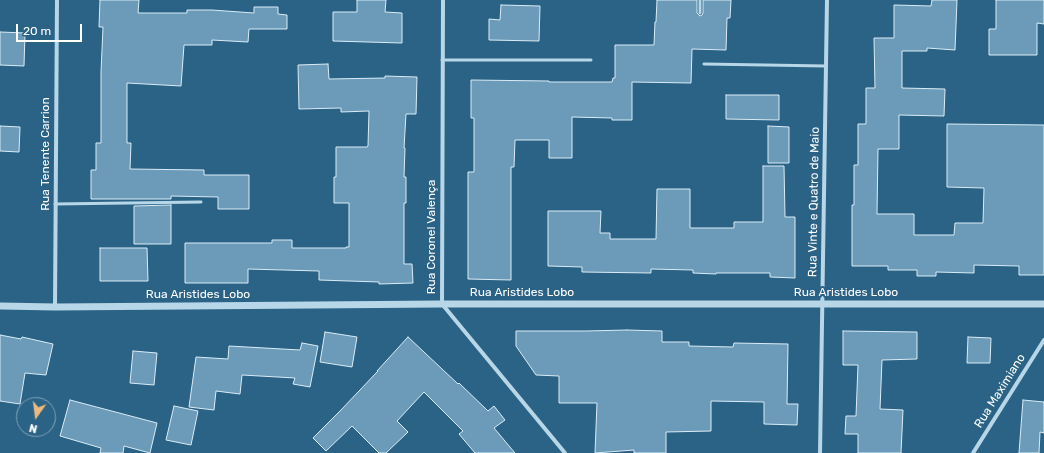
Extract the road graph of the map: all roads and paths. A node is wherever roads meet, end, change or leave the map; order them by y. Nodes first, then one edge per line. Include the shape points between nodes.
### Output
1 (56, 0) edge
2 (442, 0) edge
3 (700, 0) edge
4 (827, 0) edge
5 (700, 13) dead end
6 (442, 60) junction
7 (591, 60) dead end
8 (704, 64) dead end
9 (826, 66) junction
10 (201, 202) dead end
11 (55, 204) junction
12 (442, 304) junction
13 (822, 304) junction
14 (1044, 304) edge
15 (0, 306) edge
16 (55, 307) junction
17 (1044, 340) edge
18 (566, 453) edge
19 (820, 453) edge
20 (973, 453) edge

1 - 11 street, Rua Tenente Carrion
2 - 6 street, Rua Coronel Valença
3 - 5 lane
4 - 9 street, Rua Vinte e Quatro de Maio
6 - 7 lane
6 - 12 street, Rua Coronel Valença
8 - 9 lane
9 - 13 street, Rua Vinte e Quatro de Maio
10 - 11 lane
11 - 16 street, Rua Tenente Carrion
12 - 13 street, Rua Aristides Lobo
12 - 16 street, Rua Aristides Lobo
12 - 18 street, Rua Coronel Valença
13 - 14 street, Rua Aristides Lobo
13 - 19 street, Rua Vinte e Quatro de Maio
15 - 16 street, Rua Aristides Lobo
17 - 20 street, Rua Maximiano

